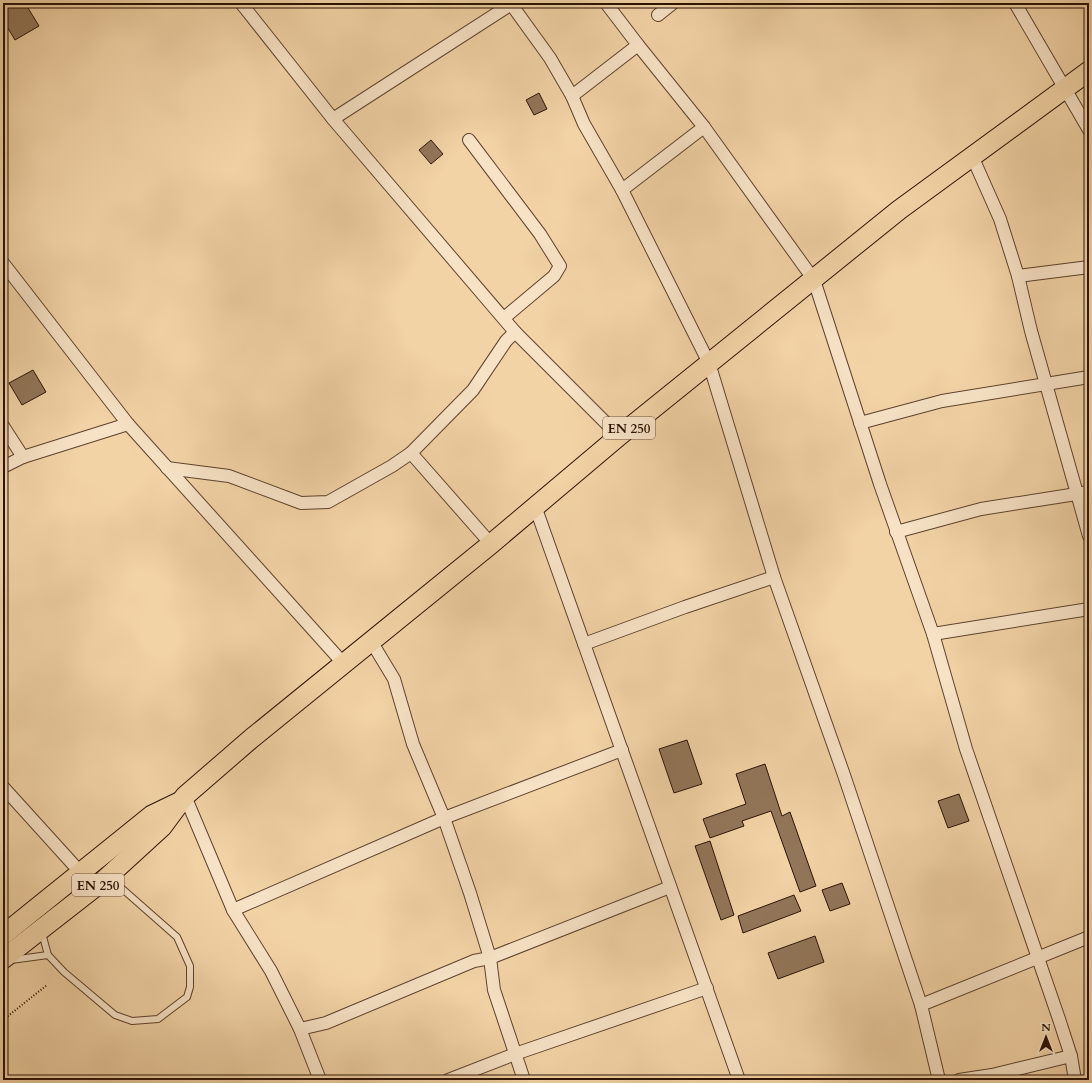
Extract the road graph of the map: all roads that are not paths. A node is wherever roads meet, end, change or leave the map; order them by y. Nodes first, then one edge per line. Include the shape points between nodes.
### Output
1 (241, 3) edge
2 (606, 3) edge
3 (673, 3) edge
4 (1015, 3) edge
5 (512, 4) edge
6 (658, 15) dead end
7 (638, 45) junction
8 (1089, 71) edge
9 (1064, 88) junction
10 (572, 96) junction
11 (332, 118) junction
12 (704, 127) junction
13 (1089, 130) edge
14 (469, 140) dead end
15 (972, 156) junction
16 (622, 190) junction
17 (3, 263) edge
18 (1089, 267) edge
19 (1018, 276) junction
20 (814, 280) junction
21 (504, 318) junction
22 (515, 332) junction
23 (709, 364) junction
24 (1089, 376) edge
25 (1046, 384) junction
26 (860, 423) junction
27 (128, 424) junction
28 (3, 426) edge
29 (619, 436) junction
30 (411, 453) junction
31 (23, 457) junction
32 (3, 467) edge
33 (167, 468) junction
34 (1083, 493) edge
35 (535, 506) junction
36 (896, 532) junction
37 (1089, 536) edge
38 (492, 544) junction
39 (774, 576) junction
40 (1089, 609) edge
41 (933, 634) junction
42 (371, 641) junction
43 (584, 644) junction
44 (343, 663) junction
45 (622, 750) junction
46 (3, 787) edge
47 (184, 798) junction
48 (444, 818) junction
49 (96, 870) junction
50 (670, 887) junction
51 (233, 910) junction
52 (39, 918) junction
53 (3, 935) edge
54 (1089, 937) edge
55 (48, 955) junction
56 (490, 958) junction
57 (1038, 958) junction
58 (3, 960) edge
59 (707, 988) junction
60 (921, 1005) junction
61 (300, 1030) junction
62 (515, 1054) junction
63 (1071, 1056) junction
64 (320, 1080) edge
65 (448, 1080) edge
66 (524, 1080) edge
67 (739, 1080) edge
68 (939, 1080) edge
69 (959, 1080) edge
70 (1075, 1080) edge

1 - 11 street
2 - 7 street
3 - 6 street
4 - 9 street
5 - 10 street via 550,58
5 - 11 street
7 - 10 street
7 - 12 street
8 - 9 main road, EN 250
9 - 13 street
9 - 15 main road, EN 250
10 - 16 street via 584,124
11 - 21 street
12 - 16 street
12 - 20 street
14 - 21 street via 540,234 560,266 554,276
15 - 19 street via 1000,219
15 - 20 main road, EN 250 via 894,214
16 - 23 street
17 - 27 street
18 - 19 street
19 - 25 street
20 - 23 main road, EN 250
20 - 26 street
21 - 22 street
22 - 29 street
22 - 30 street via 506,341 473,390
23 - 29 main road, EN 250
23 - 39 street
24 - 25 street
25 - 26 street via 942,401
25 - 34 street
26 - 36 street
27 - 31 street
27 - 33 street
28 - 31 street
29 - 35 main road, EN 250
30 - 33 street via 328,502 301,503 229,476
30 - 38 street
31 - 32 street
33 - 44 street
34 - 36 street via 981,509
34 - 37 street
35 - 38 main road, EN 250
35 - 43 street
36 - 41 street
38 - 42 main road, EN 250
39 - 43 street
39 - 60 street
40 - 41 street
41 - 57 street via 966,749
42 - 44 main road, EN 250
42 - 48 street via 394,679 413,744
43 - 45 street
44 - 47 main road, EN 250
45 - 48 street
45 - 50 street
46 - 49 street
47 - 49 main road, EN 250 via 162,827
47 - 51 street
48 - 51 street
48 - 56 street
49 - 52 main road, EN 250
49 - 52 main road, EN 250 via 90,891
49 - 55 lane via 177,937 190,966 190,987 187,997 158,1019 132,1021 115,1015
50 - 56 street
50 - 59 street
51 - 61 street via 271,971
52 - 53 main road, EN 250
52 - 55 lane
52 - 58 main road, EN 250
54 - 57 street
55 - 58 lane
56 - 61 street via 474,961 326,1023
56 - 62 street via 494,990
57 - 60 street
57 - 63 street
59 - 62 street
59 - 67 street
60 - 68 street
61 - 64 street
62 - 65 street
62 - 66 street
63 - 69 street
63 - 70 street

